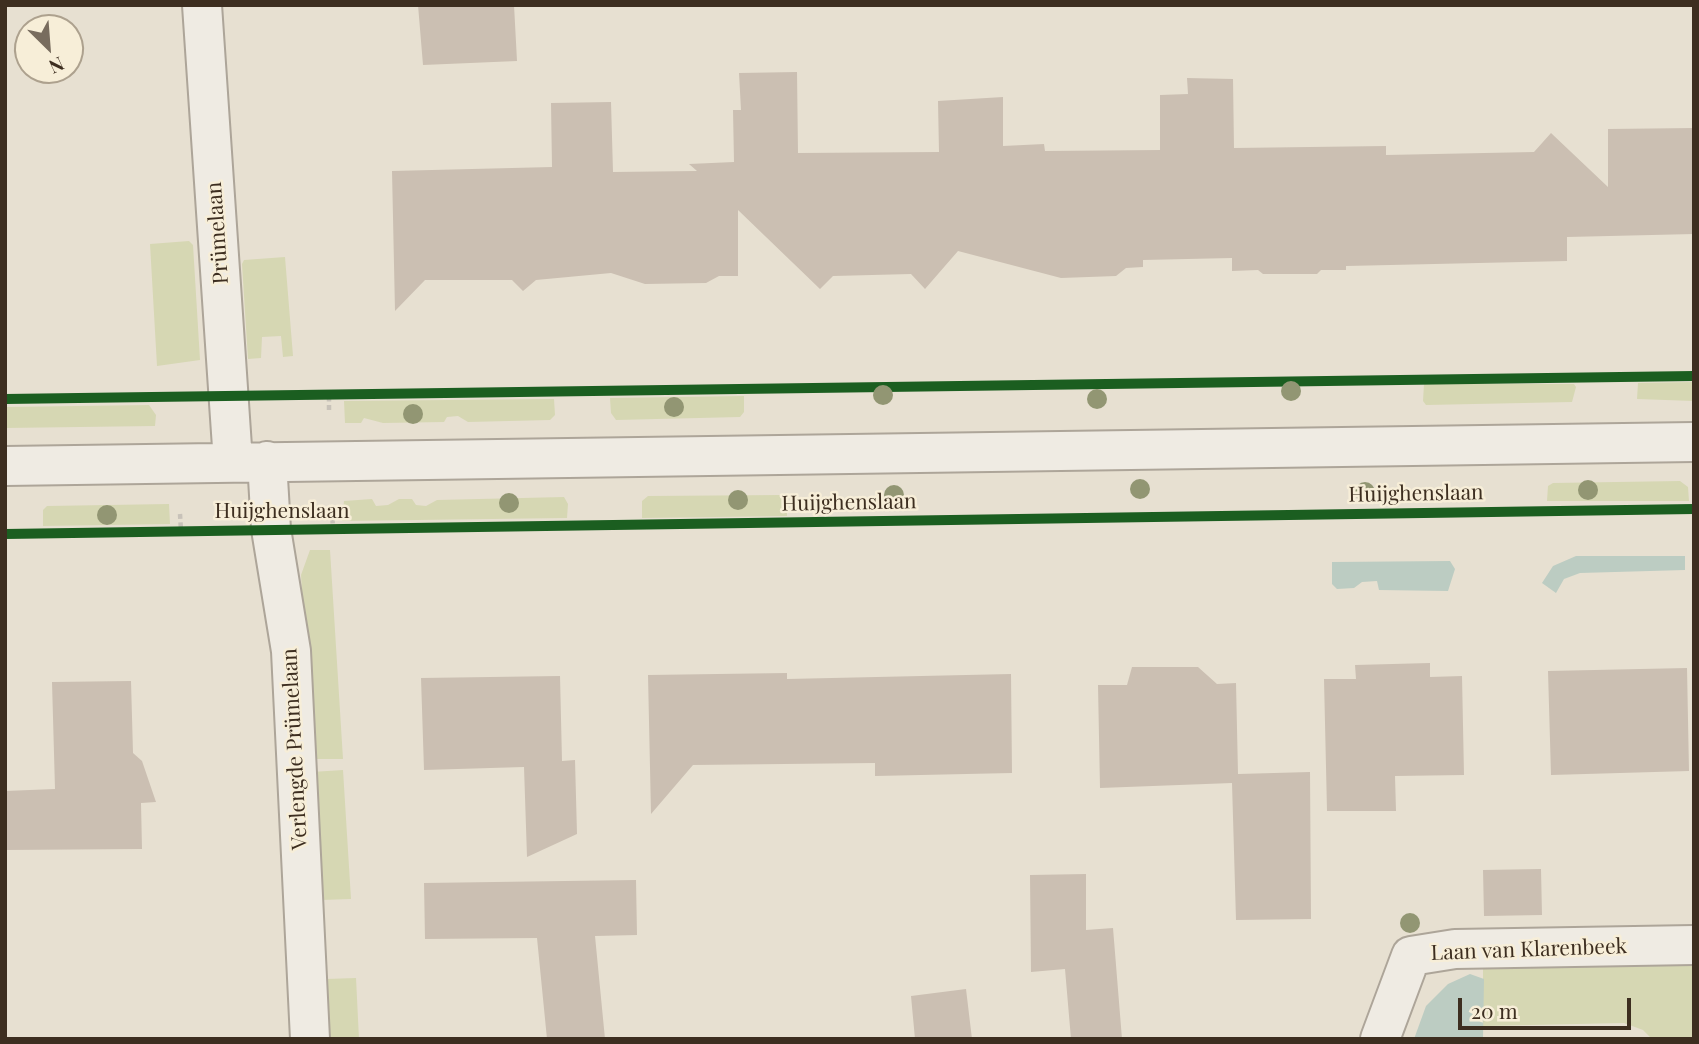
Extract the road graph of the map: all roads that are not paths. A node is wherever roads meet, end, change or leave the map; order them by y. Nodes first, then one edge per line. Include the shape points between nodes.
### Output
1 (202, 5) edge
2 (1694, 442) edge
3 (250, 461) junction
4 (5, 466) edge
5 (1694, 945) edge
6 (310, 1039) edge
7 (1380, 1039) edge

1 - 3 street, Prümelaan
2 - 3 street
3 - 4 street
3 - 6 street, Verlengde Prümelaan via 271,529 291,651
5 - 7 street, Laan van Klarenbeek via 1455,949 1411,957

